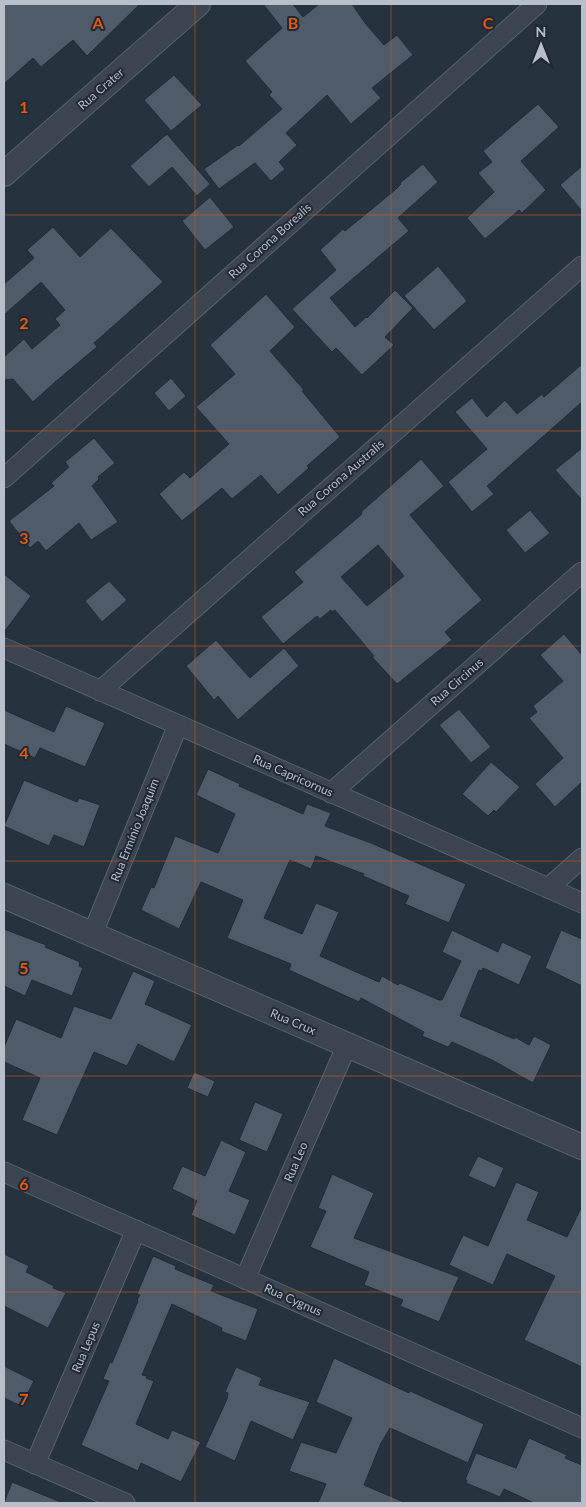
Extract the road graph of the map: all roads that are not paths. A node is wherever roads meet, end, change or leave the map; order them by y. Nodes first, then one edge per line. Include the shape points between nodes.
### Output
1 (536, 4) edge
2 (190, 6) edge
3 (4, 174) edge
4 (582, 266) edge
5 (4, 478) edge
6 (582, 572) edge
7 (4, 648) edge
8 (100, 691) junction
9 (178, 725) junction
10 (331, 792) junction
11 (582, 858) edge
12 (548, 888) junction
13 (4, 896) edge
14 (582, 903) edge
15 (92, 935) junction
16 (347, 1045) junction
17 (582, 1147) edge
18 (4, 1172) edge
19 (136, 1230) junction
20 (245, 1279) junction
21 (582, 1428) edge
22 (4, 1450) edge
23 (35, 1464) junction
24 (125, 1503) edge

1 - 5 street, Rua Corona Borealis
2 - 3 street, Rua Crater
4 - 8 street, Rua Corona Australis
6 - 10 street, Rua Circinus
7 - 8 street, Rua Capricornus
8 - 9 street, Rua Capricornus
9 - 10 street, Rua Capricornus
9 - 15 street, Rua Ermínio Joaquim
10 - 12 street, Rua Capricornus
11 - 12 street
12 - 14 street, Rua Capricornus
13 - 15 street, Rua Crux
15 - 16 street, Rua Crux
16 - 17 street, Rua Crux
16 - 20 street, Rua Leo
18 - 19 street, Rua Cygnus
19 - 20 street, Rua Cygnus
19 - 23 street, Rua Lepus
20 - 21 street, Rua Cygnus
22 - 23 street
23 - 24 street

